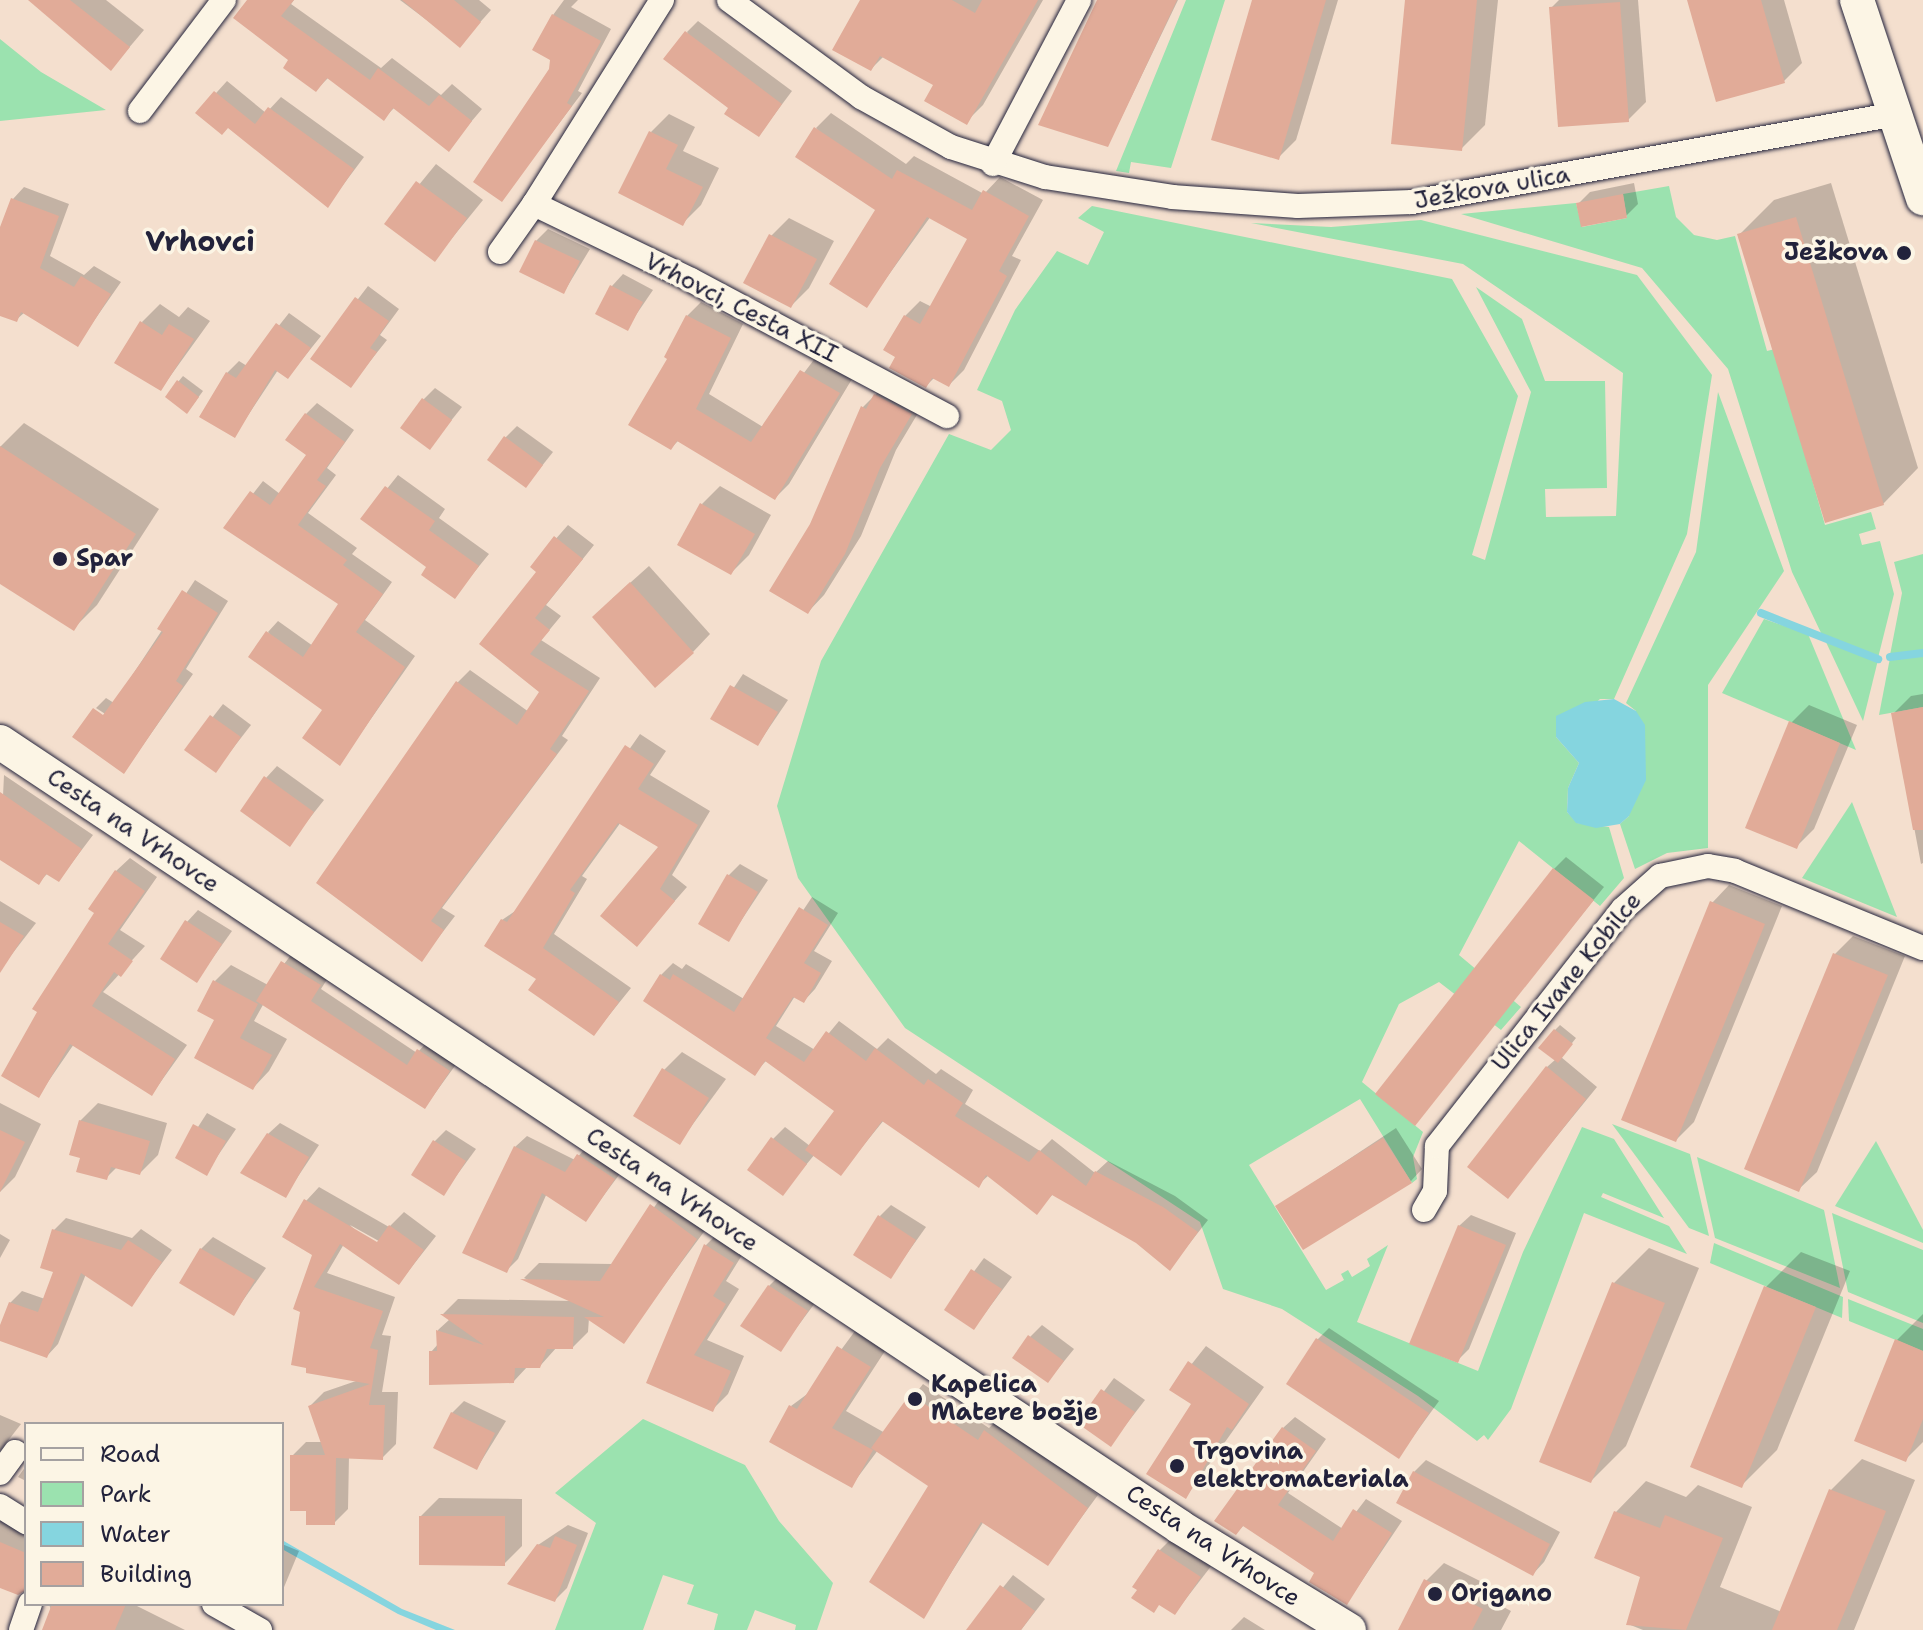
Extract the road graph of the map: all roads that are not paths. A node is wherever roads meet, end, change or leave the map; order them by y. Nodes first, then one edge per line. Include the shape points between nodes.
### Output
1 (224, 0) edge
2 (662, 0) edge
3 (729, 0) edge
4 (1079, 0) edge
5 (1857, 0) edge
6 (140, 111) dead end
7 (1897, 114) junction
8 (993, 164) junction
9 (1923, 198) edge
10 (534, 204) junction
11 (500, 252) dead end
12 (947, 416) dead end
13 (0, 742) edge
14 (1923, 948) edge
15 (1424, 1210) dead end
16 (15, 1452) dead end
17 (0, 1473) edge
18 (0, 1506) edge
19 (24, 1521) edge
20 (29, 1606) edge
21 (218, 1606) edge
22 (21, 1630) edge
23 (260, 1630) edge
24 (1349, 1630) edge

1 - 6 street
2 - 10 street
3 - 8 street, Ježkova ulica via 873,104
4 - 8 street
5 - 7 street
7 - 8 street, Ježkova ulica via 1412,202 1298,206 1083,184
7 - 9 street
10 - 11 street
10 - 12 street, Vrhovci, Cesta XII via 691,280
13 - 24 street, Cesta na Vrhovce via 1180,1527
14 - 15 street, Ulica Ivane Kobilce via 1735,871 1708,866 1660,876 1623,909 1437,1146 1435,1191
16 - 17 street
18 - 19 street
20 - 22 street
21 - 23 street

